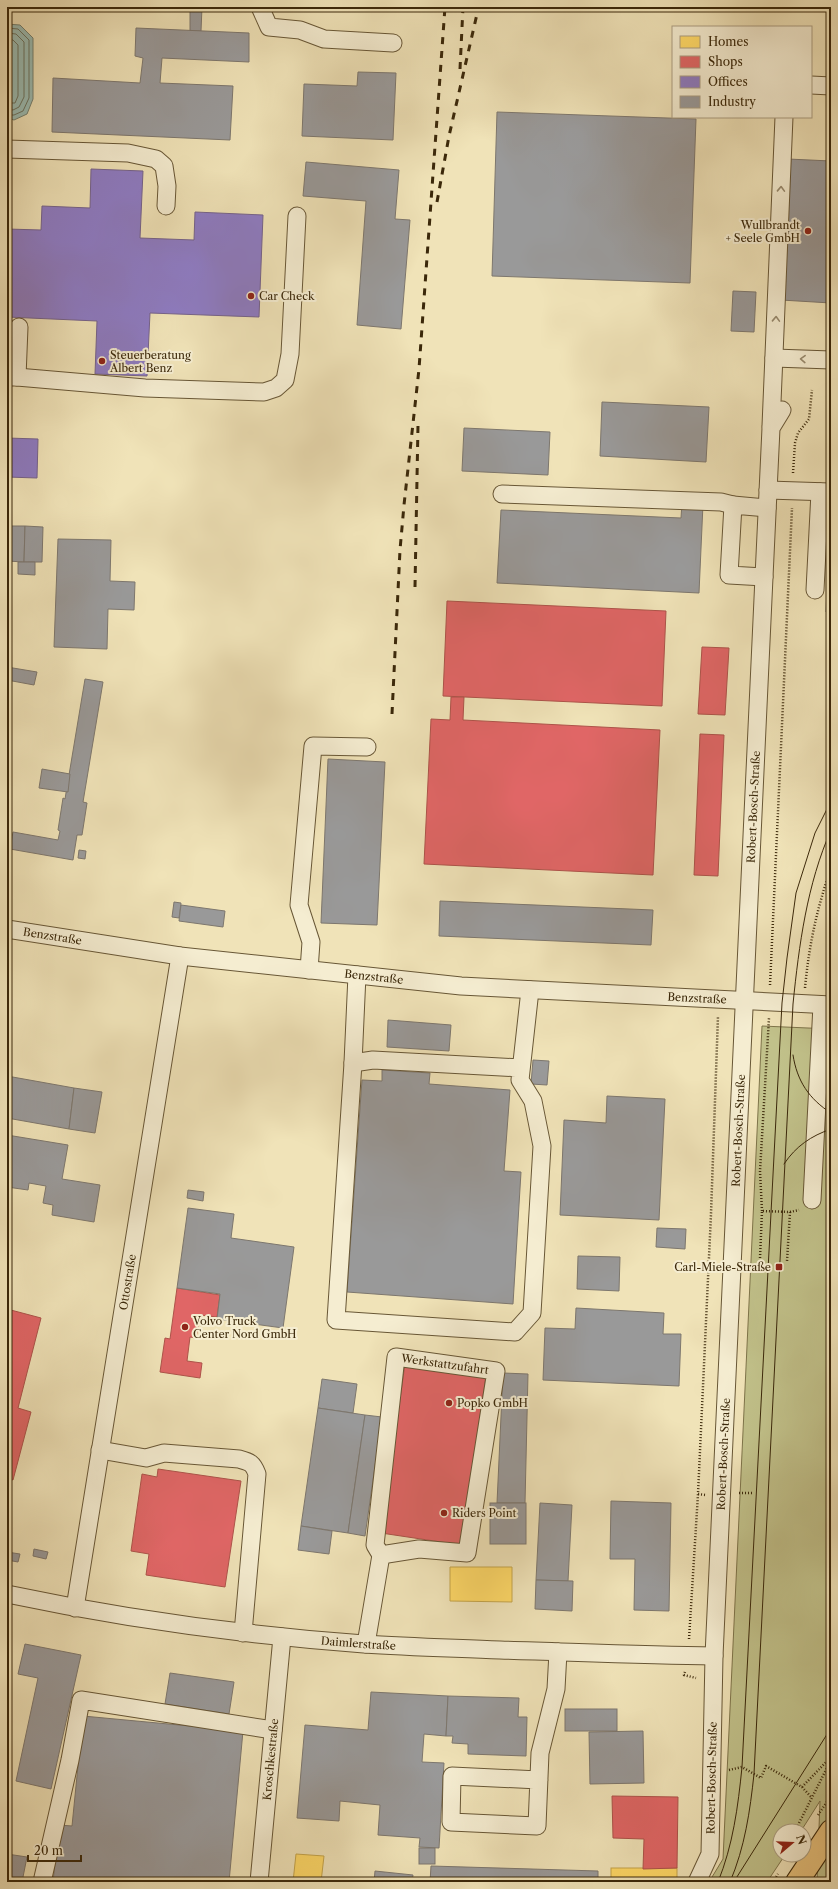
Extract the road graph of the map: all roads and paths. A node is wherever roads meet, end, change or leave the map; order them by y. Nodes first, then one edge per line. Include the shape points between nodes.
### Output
1 (260, 7) edge
2 (394, 43) dead end
3 (812, 85) edge
4 (831, 86) edge
5 (784, 118) edge
6 (7, 149) edge
7 (166, 206) dead end
8 (297, 216) dead end
9 (19, 327) dead end
10 (774, 358) junction
11 (831, 360) edge
12 (12, 377) edge
13 (812, 390) dead end
14 (782, 410) dead end
15 (771, 428) junction
16 (768, 490) junction
17 (793, 491) junction
18 (825, 492) edge
19 (502, 494) dead end
20 (734, 505) junction
21 (767, 508) junction
22 (764, 577) junction
23 (815, 590) dead end
24 (367, 747) dead end
25 (831, 868) edge
26 (7, 929) edge
27 (180, 956) junction
28 (309, 970) junction
29 (357, 975) junction
30 (530, 990) junction
31 (718, 999) junction
32 (743, 1000) junction
33 (770, 1003) junction
34 (803, 1004) junction
35 (827, 1005) edge
36 (353, 1063) junction
37 (520, 1068) junction
38 (812, 1200) dead end
39 (762, 1211) junction
40 (760, 1258) dead end
41 (787, 1260) dead end
42 (100, 1450) junction
43 (752, 1493) dead end
44 (721, 1496) junction
45 (381, 1555) junction
46 (7, 1594) edge
47 (75, 1608) junction
48 (243, 1633) junction
49 (282, 1637) junction
50 (366, 1644) junction
51 (558, 1652) junction
52 (714, 1656) junction
53 (273, 1730) junction
54 (831, 1758) edge
55 (710, 1773) junction
56 (539, 1780) junction
57 (802, 1787) junction
58 (812, 1798) junction
59 (799, 1823) edge
60 (831, 1831) edge
61 (42, 1882) edge
62 (259, 1882) edge
63 (697, 1882) edge
64 (797, 1882) edge

1 - 2 street via 269,27 300,30 324,39
3 - 4 street
10 -> 5 street
6 - 7 street via 128,153 156,159 164,166
8 - 12 street via 290,354 285,380 276,388 264,392 152,388
9 - 12 street
11 -> 10 street
10 - 15 street
13 - 17 path via 809,419 798,433 795,443
14 - 15 street, Robert-Bosch-Straße
15 - 16 street, Robert-Bosch-Straße
16 - 17 street
16 - 21 street, Robert-Bosch-Straße
17 - 18 street
17 - 33 path
18 - 23 street
19 - 20 street via 721,502
20 - 21 street
20 - 22 street via 729,575
21 - 22 street, Robert-Bosch-Straße
22 - 32 street, Robert-Bosch-Straße
24 - 28 street via 313,746 299,905 311,942
25 - 34 path via 810,945
26 - 27 street, Benzstraße
27 - 28 street, Benzstraße
27 - 42 street, Ottostraße
28 - 29 street, Benzstraße
29 - 30 street, Benzstraße
29 - 36 street
30 - 31 street, Benzstraße
30 - 37 street
31 - 32 street, Benzstraße
31 - 44 path via 711,1222 698,1494
32 - 33 street
32 - 44 street, Robert-Bosch-Straße
33 - 34 street
33 - 39 path via 760,1171
34 - 35 street
35 - 38 street
36 - 37 street via 373,1060
36 - 37 street via 336,1320 515,1332 532,1312 542,1146 533,1101 520,1080
39 - 40 path
39 - 41 path via 790,1212
42 - 47 street, Ottostraße
42 - 48 street via 146,1458 164,1452 238,1459 250,1462 254,1466 257,1474
43 - 44 path
44 - 52 street, Robert-Bosch-Straße
45 - 45 street, Werkstattzufahrt via 419,1549 467,1553 496,1371 396,1356 375,1545
45 - 50 street
46 - 47 street, Daimlerstraße
47 - 48 street, Daimlerstraße
48 - 49 street, Daimlerstraße
49 - 50 street, Daimlerstraße
49 - 53 street, Kroschkestraße
50 - 51 street, Daimlerstraße
51 - 52 street, Daimlerstraße
51 - 56 street via 556,1689 540,1754
52 - 55 street, Robert-Bosch-Straße
53 - 61 street via 81,1700
53 - 62 street, Kroschkestraße
54 - 57 path
54 - 58 path
55 - 57 path via 742,1767 761,1778 766,1766
55 - 63 street, Robert-Bosch-Straße via 710,1854
56 - 56 street via 537,1826 451,1822 452,1776
57 - 58 path
58 - 59 path
60 - 64 main road

